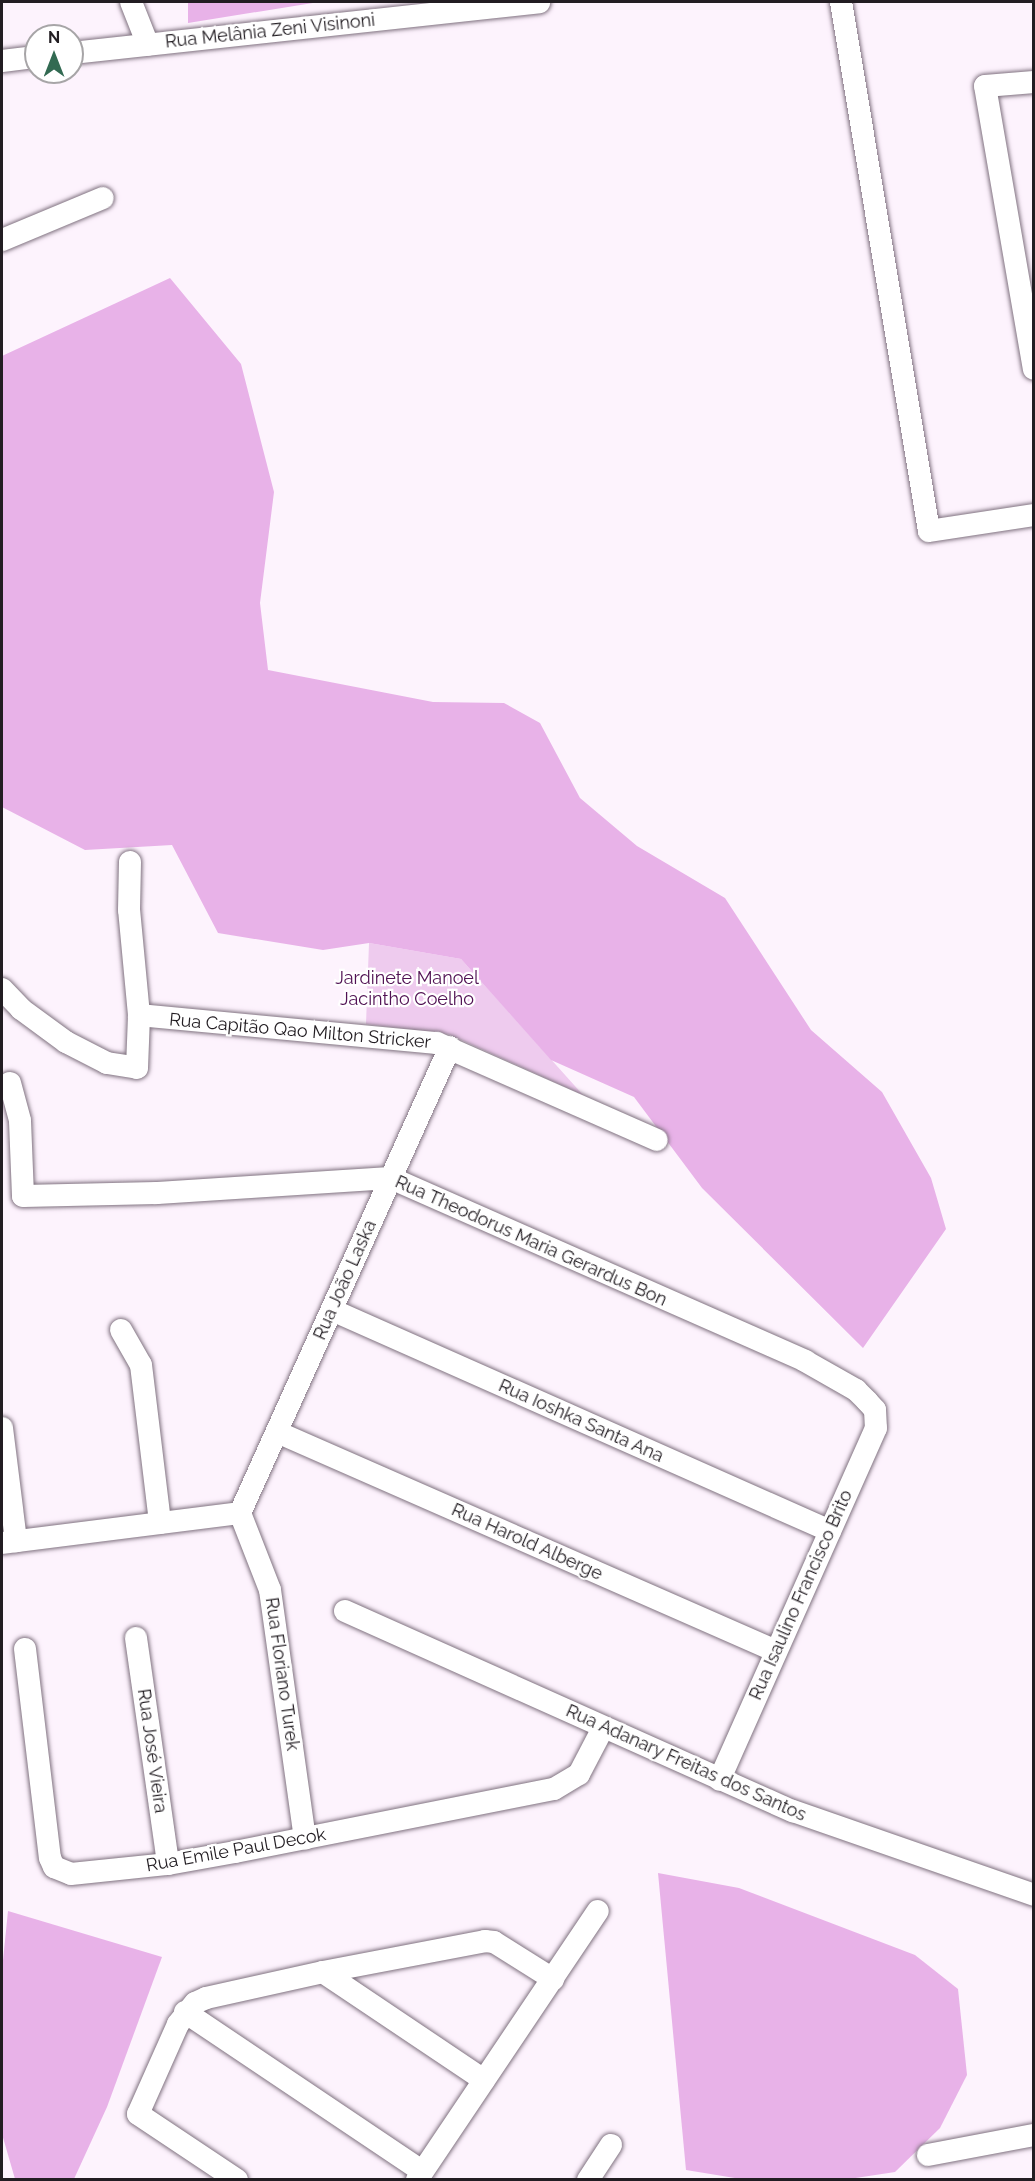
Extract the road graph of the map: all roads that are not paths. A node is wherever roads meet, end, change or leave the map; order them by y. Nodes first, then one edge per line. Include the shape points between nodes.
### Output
1 (131, 2) edge
2 (539, 2) edge
3 (841, 2) edge
4 (148, 45) junction
5 (84, 52) edge
6 (24, 58) edge
7 (2, 61) edge
8 (1034, 82) edge
9 (102, 198) dead end
10 (2, 240) edge
11 (1034, 369) edge
12 (1034, 515) edge
13 (130, 862) dead end
14 (2, 989) edge
15 (139, 1015) junction
16 (450, 1047) junction
17 (10, 1083) dead end
18 (657, 1140) dead end
19 (391, 1178) junction
20 (332, 1310) junction
21 (121, 1330) dead end
22 (874, 1410) joint
23 (2, 1428) edge
24 (277, 1432) junction
25 (240, 1513) junction
26 (160, 1523) junction
27 (830, 1531) junction
28 (9, 1542) edge
29 (345, 1611) dead end
30 (136, 1638) dead end
31 (25, 1649) dead end
32 (776, 1652) junction
33 (603, 1728) junction
34 (719, 1780) junction
35 (305, 1839) junction
36 (168, 1864) junction
37 (1034, 1895) edge
38 (598, 1911) dead end
39 (323, 1972) junction
40 (553, 1979) junction
41 (185, 2012) junction
42 (484, 2080) junction
43 (1034, 2135) edge
44 (611, 2145) dead end
45 (928, 2155) dead end
46 (419, 2175) edge
47 (237, 2180) edge
48 (588, 2180) edge

1 - 4 street
2 - 4 street, Rua Melânia Zeni Visinoni
3 - 12 street via 929,531
4 - 5 street, Rua Melânia Zeni Visinoni
6 - 7 street
8 - 11 street via 985,86
9 - 10 street
13 - 15 street via 129,910
14 - 15 street via 21,1009 66,1042 121,1066 137,1068
15 - 16 street, Rua Capitão Qao Milton Stricker
16 - 18 street, Rua Capitão Qao Milton Stricker
16 - 19 street, Rua João Laska
17 - 19 street, Rua Theodorus Maria Gerardus Bon via 20,1120 23,1196 157,1193
19 - 20 street, Rua João Laska
19 - 22 street, Rua Theodorus Maria Gerardus Bon via 805,1361 856,1390
20 - 24 street, Rua João Laska
20 - 27 street, Rua Ioshka Santa Ana
21 - 26 street via 141,1365
22 - 27 street, Rua Isaulino Francisco Brito via 876,1428
23 - 28 street
24 - 25 street, Rua João Laska
24 - 32 street, Rua Harold Alberge
25 - 26 street
25 - 35 street, Rua Floriano Turek via 270,1590
26 - 28 street
27 - 32 street, Rua Isaulino Francisco Brito
29 - 33 street, Rua Adanary Freitas dos Santos
30 - 36 street, Rua José Vieira
31 - 36 street, Rua Emile Paul Decok via 54,1867 71,1874
32 - 34 street, Rua Isaulino Francisco Brito
33 - 34 street, Rua Adanary Freitas dos Santos
33 - 35 street, Rua Emile Paul Decok via 579,1774 554,1789
34 - 37 street, Rua Adanary Freitas dos Santos via 793,1811
35 - 36 street, Rua Emile Paul Decok
38 - 40 street
39 - 40 street via 485,1941 494,1942
39 - 41 street via 206,1998
39 - 42 street
40 - 42 street
41 - 46 street
41 - 47 street via 138,2114
42 - 46 street
43 - 45 street
44 - 48 street

